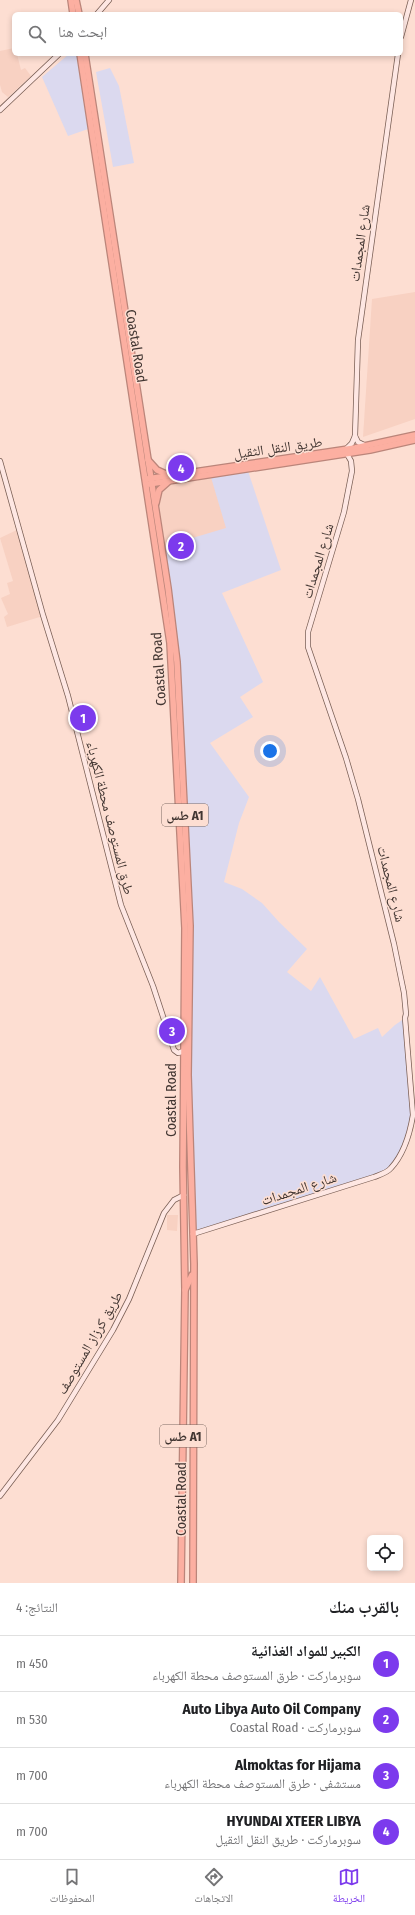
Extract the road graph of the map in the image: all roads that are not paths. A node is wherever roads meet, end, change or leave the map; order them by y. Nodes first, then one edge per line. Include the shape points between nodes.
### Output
1 (71, 0) edge
2 (76, 0) edge
3 (109, 0) edge
4 (411, 0) edge
5 (72, 12) edge
6 (79, 12) edge
7 (99, 12) edge
8 (403, 30) edge
9 (57, 56) edge
10 (81, 56) edge
11 (81, 56) edge
12 (398, 56) edge
13 (0, 110) edge
14 (415, 435) edge
15 (355, 436) junction
16 (415, 440) edge
17 (367, 446) junction
18 (346, 452) junction
19 (148, 459) junction
20 (0, 461) edge
21 (171, 478) junction
22 (151, 481) junction
23 (144, 482) junction
24 (156, 507) junction
25 (186, 1050) junction
26 (184, 1195) junction
27 (193, 1234) junction
28 (194, 1270) junction
29 (185, 1290) junction
30 (0, 1496) edge
31 (181, 1583) edge
32 (193, 1583) edge

1 - 5 highway
2 - 6 highway
3 - 7 main road
4 - 8 main road
9 - 13 main road
10 - 19 highway, Coastal Road / طس A1
11 - 23 highway, Coastal Road / طس A1
12 - 15 main road, شارع المجمدات via 358,340
14 - 17 highway, طريق النقل الثقيل
15 - 17 main road via 358,442
15 - 18 main road
16 - 18 highway, طريق النقل الثقيل
17 - 18 highway, طريق النقل الثقيل
18 - 21 highway, طريق النقل الثقيل
18 - 27 main road, شارع المجمدات via 352,468 351,480 342,521 308,632 308,647 354,784 394,944 406,1014 412,1123 390,1170
19 - 21 highway via 157,470
19 - 22 highway, Coastal Road / طس A1
20 - 25 main road, طرق المستوصف محطة الكهرباء via 68,696 121,905 153,986 174,1050 178,1053
21 - 22 highway, طريق النقل الثقيل
21 - 24 highway via 159,490
22 - 23 highway, طريق النقل الثقيل
22 - 24 highway, Coastal Road / طس A1
23 - 25 highway, Coastal Road / طس A1 via 162,585 171,664 185,928
24 - 25 highway, Coastal Road / طس A1 via 177,662 190,926
25 - 26 highway, Coastal Road / طس A1
25 - 27 highway, Coastal Road / طس A1
26 - 29 highway, Coastal Road / طس A1
26 - 30 main road, طريق كرزاز المستوصف via 174,1200 164,1213 127,1304 86,1376 58,1420
27 - 28 highway, Coastal Road / طس A1
28 - 29 highway, Coastal Road / طس A1
28 - 32 highway, Coastal Road / طس A1
29 - 31 highway, Coastal Road / طس A1

